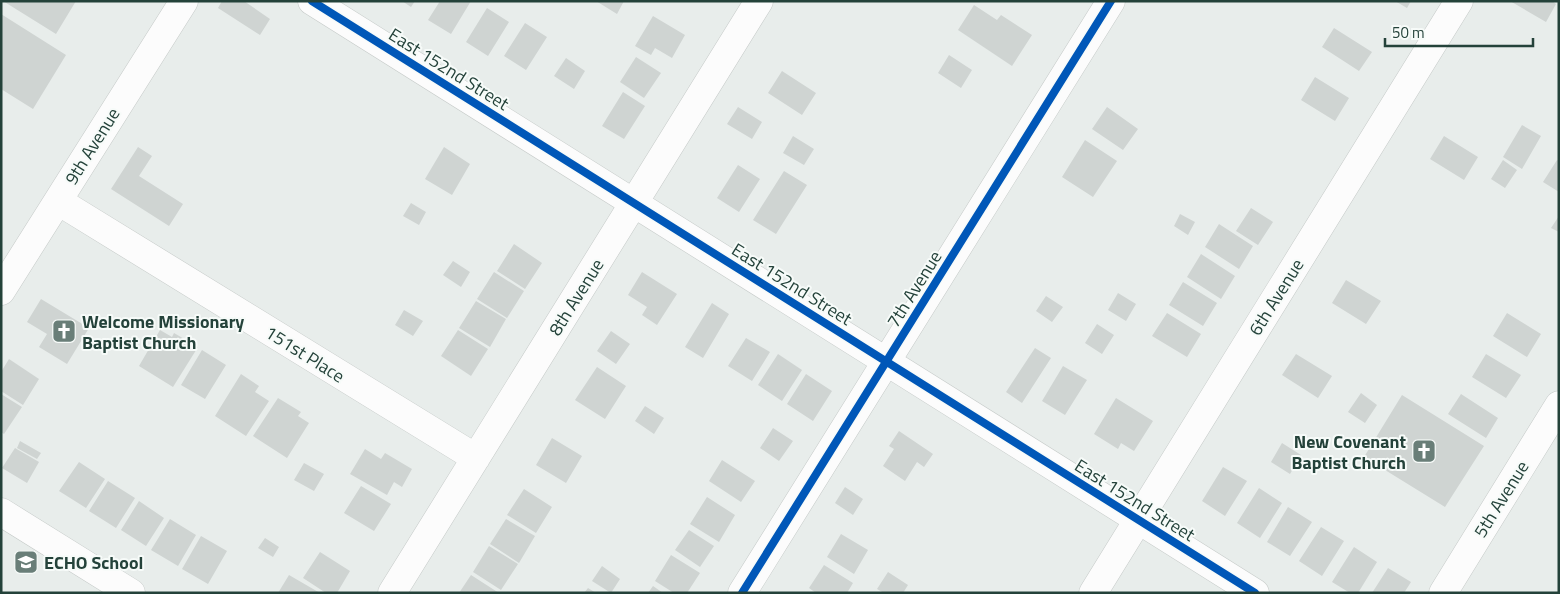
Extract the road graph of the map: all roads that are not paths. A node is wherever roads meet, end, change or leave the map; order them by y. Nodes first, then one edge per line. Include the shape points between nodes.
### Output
1 (184, 1) edge
2 (312, 1) edge
3 (759, 1) edge
4 (1111, 1) edge
5 (1459, 1) edge
6 (58, 201) junction
7 (634, 203) junction
8 (1, 291) edge
9 (886, 362) junction
10 (1559, 405) edge
11 (476, 458) junction
12 (1, 512) edge
13 (1138, 520) junction
14 (131, 593) edge
15 (392, 593) edge
16 (742, 593) edge
17 (1093, 593) edge
18 (1255, 593) edge
19 (1443, 593) edge

1 - 6 street, 9th Avenue
2 - 7 street, East 152nd Street
3 - 7 street, 8th Avenue
4 - 9 street, 7th Avenue
5 - 13 street, 6th Avenue
6 - 8 street, 9th Avenue
6 - 11 street, 151st Place
7 - 9 street, East 152nd Street
7 - 11 street, 8th Avenue
9 - 13 street, East 152nd Street
9 - 16 street, 7th Avenue
10 - 19 street, 5th Avenue
11 - 15 street, 8th Avenue
12 - 14 street
13 - 17 street, 6th Avenue
13 - 18 street, East 152nd Street

